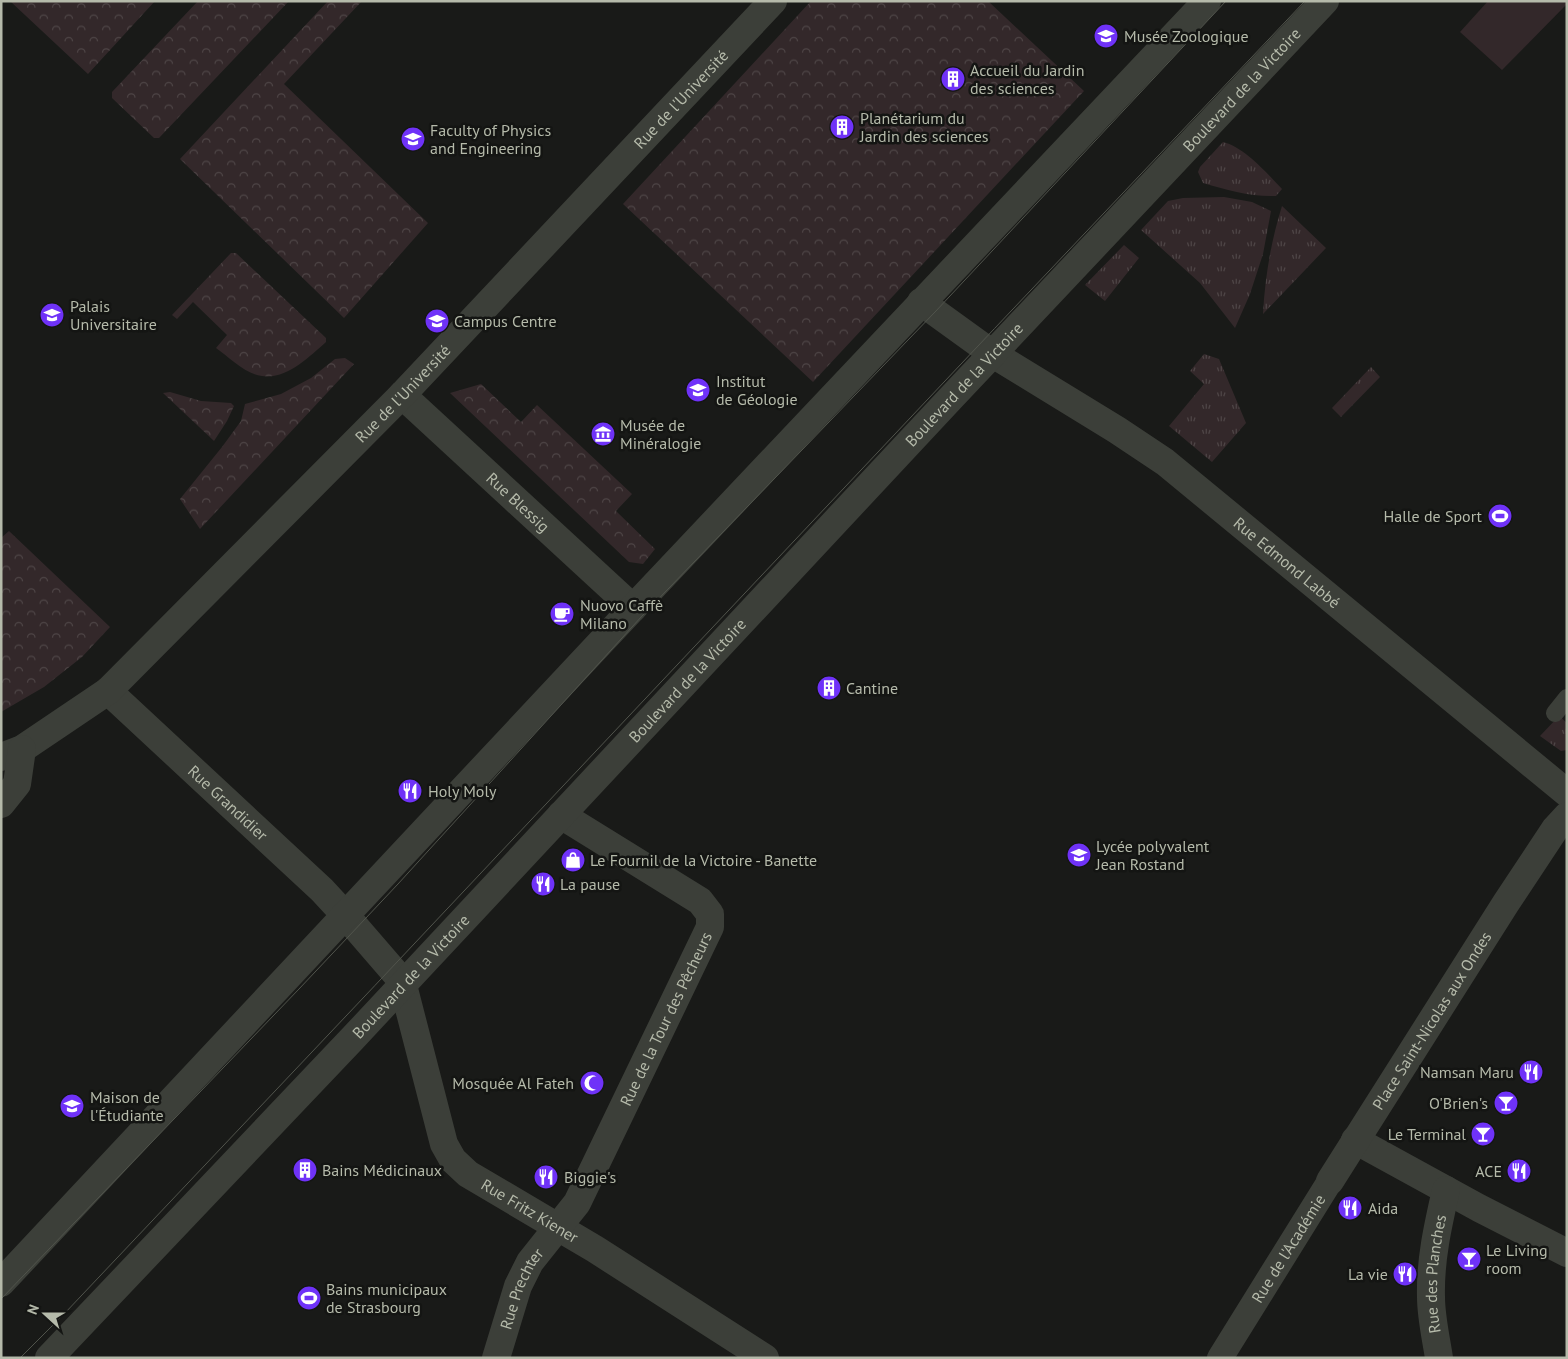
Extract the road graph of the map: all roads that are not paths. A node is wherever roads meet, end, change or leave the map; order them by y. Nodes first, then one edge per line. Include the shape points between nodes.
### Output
1 (773, 1) edge
2 (1207, 1) edge
3 (1325, 1) edge
4 (921, 302) junction
5 (993, 354) junction
6 (402, 395) junction
7 (633, 608) junction
8 (108, 691) junction
9 (1567, 698) edge
10 (1554, 713) dead end
11 (11, 753) edge
12 (1567, 793) edge
13 (1, 804) edge
14 (561, 814) junction
15 (1567, 816) edge
16 (346, 916) junction
17 (403, 982) junction
18 (1356, 1140) junction
19 (1330, 1181) joint
20 (1446, 1190) junction
21 (559, 1228) junction
22 (1567, 1253) edge
23 (1, 1283) edge
24 (49, 1358) edge
25 (496, 1358) edge
26 (765, 1358) edge
27 (1220, 1358) edge
28 (1439, 1358) edge

1 - 6 street, Rue de l'Université
2 - 4 street
3 - 5 street, Boulevard de la Victoire
4 - 5 street, Rue Edmond Labbé
4 - 7 street
5 - 12 street, Rue Edmond Labbé via 1165,462
5 - 14 street, Boulevard de la Victoire
6 - 7 street, Rue Blessig
6 - 8 street, Rue de l'Université
7 - 16 street
8 - 11 street, Rue de l'Université
8 - 16 street, Rue Grandidier
9 - 10 lane
11 - 13 street via 17,784
14 - 17 street, Boulevard de la Victoire
14 - 21 street, Rue de la Tour des Pêcheurs via 700,901 710,914 710,927 577,1203
15 - 18 street, Place Saint-Nicolas aux Ondes via 1506,903
16 - 17 street, Rue Grandidier
16 - 23 street
17 - 21 street, Rue Fritz Kiener via 444,1144 453,1160 468,1174
17 - 24 street, Boulevard de la Victoire
18 - 19 street, Rue de l'Académie
18 - 20 street
19 - 27 street, Rue de l'Académie
20 - 22 street
20 - 28 street, Rue des Planches via 1438,1225 1431,1297
21 - 25 street, Rue Prechter via 530,1262 518,1286
21 - 26 street, Rue Fritz Kiener

